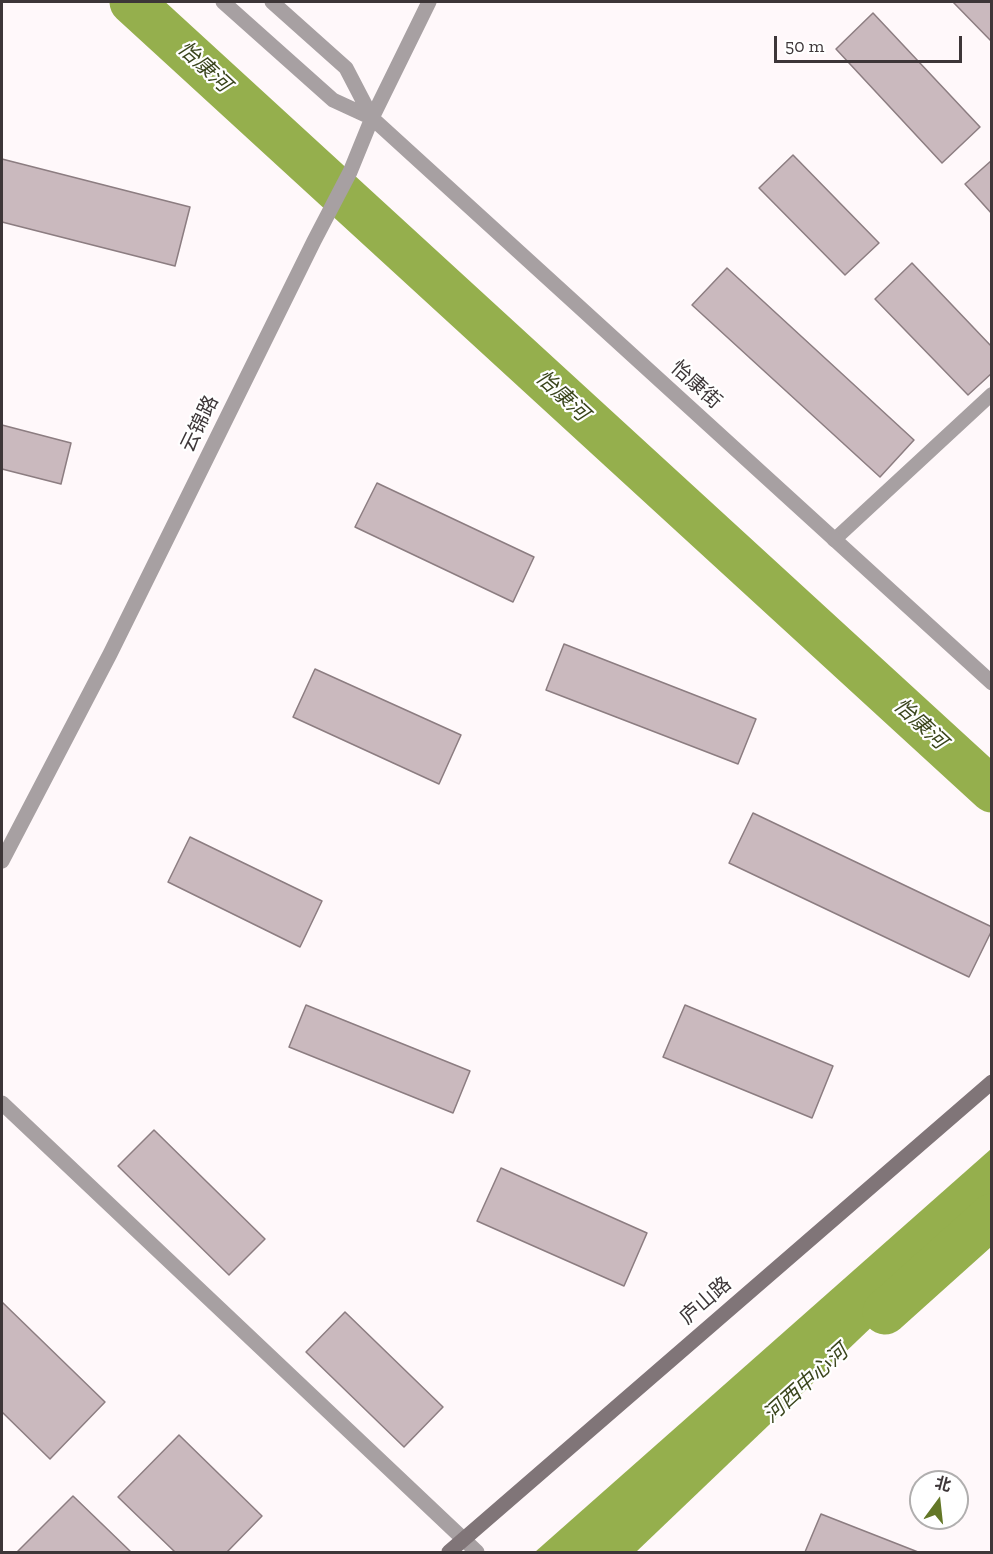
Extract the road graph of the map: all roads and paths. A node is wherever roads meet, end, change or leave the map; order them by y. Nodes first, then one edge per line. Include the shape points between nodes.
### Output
1 (223, 2) edge
2 (272, 2) edge
3 (429, 2) edge
4 (372, 118) junction
5 (992, 394) edge
6 (834, 540) junction
7 (992, 683) edge
8 (2, 861) edge
9 (992, 1082) edge
10 (2, 1103) edge
11 (463, 1540) junction
12 (449, 1552) edge
13 (477, 1552) edge

1 - 4 street via 333,100
2 - 4 street via 346,68
3 - 4 street, 云锦路
4 - 6 street, 怡康街
4 - 8 street, 云锦路 via 350,172 110,654
5 - 6 lane
6 - 7 street, 怡康街
9 - 11 main road, 庐山路
10 - 11 street
11 - 12 main road, 庐山路
11 - 13 street

